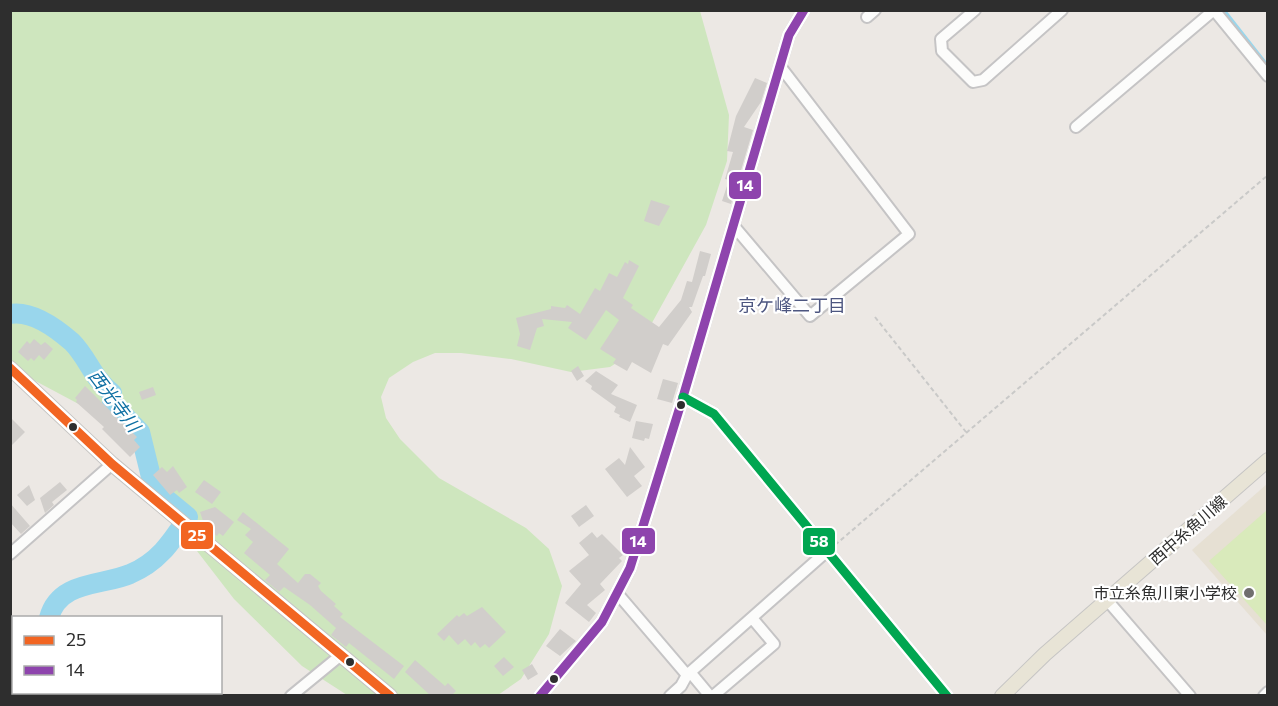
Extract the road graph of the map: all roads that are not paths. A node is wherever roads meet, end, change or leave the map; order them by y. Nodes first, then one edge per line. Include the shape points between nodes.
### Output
1 (804, 10) edge
2 (975, 10) edge
3 (1062, 10) edge
4 (1214, 10) edge
5 (780, 66) junction
6 (1268, 76) edge
7 (1076, 127) dead end
8 (734, 225) junction
9 (10, 368) edge
10 (683, 397) junction
11 (1268, 460) edge
12 (112, 464) junction
13 (826, 552) junction
14 (10, 554) edge
15 (617, 593) junction
16 (1107, 600) junction
17 (752, 618) junction
18 (341, 655) junction
19 (689, 674) junction
20 (291, 696) edge
21 (390, 696) edge
22 (540, 696) edge
23 (670, 696) edge
24 (711, 696) edge
25 (947, 696) edge
26 (1002, 696) edge
27 (1190, 696) edge

1 - 5 street via 789,35
2 - 3 street via 941,39 942,51 973,82 983,80
4 - 6 street
4 - 7 street
5 - 8 street
5 - 8 street via 909,234 810,316
8 - 10 street
9 - 12 main road
10 - 13 street via 714,414
10 - 15 street via 630,568
11 - 16 main road, 西中糸魚川線
12 - 14 street
12 - 18 main road
13 - 17 street
13 - 25 street
15 - 19 street
15 - 22 street via 602,622
16 - 26 main road, 西中糸魚川線
16 - 27 street
17 - 19 street
17 - 24 street via 774,644
18 - 20 street
18 - 21 main road
19 - 23 street
19 - 24 street

